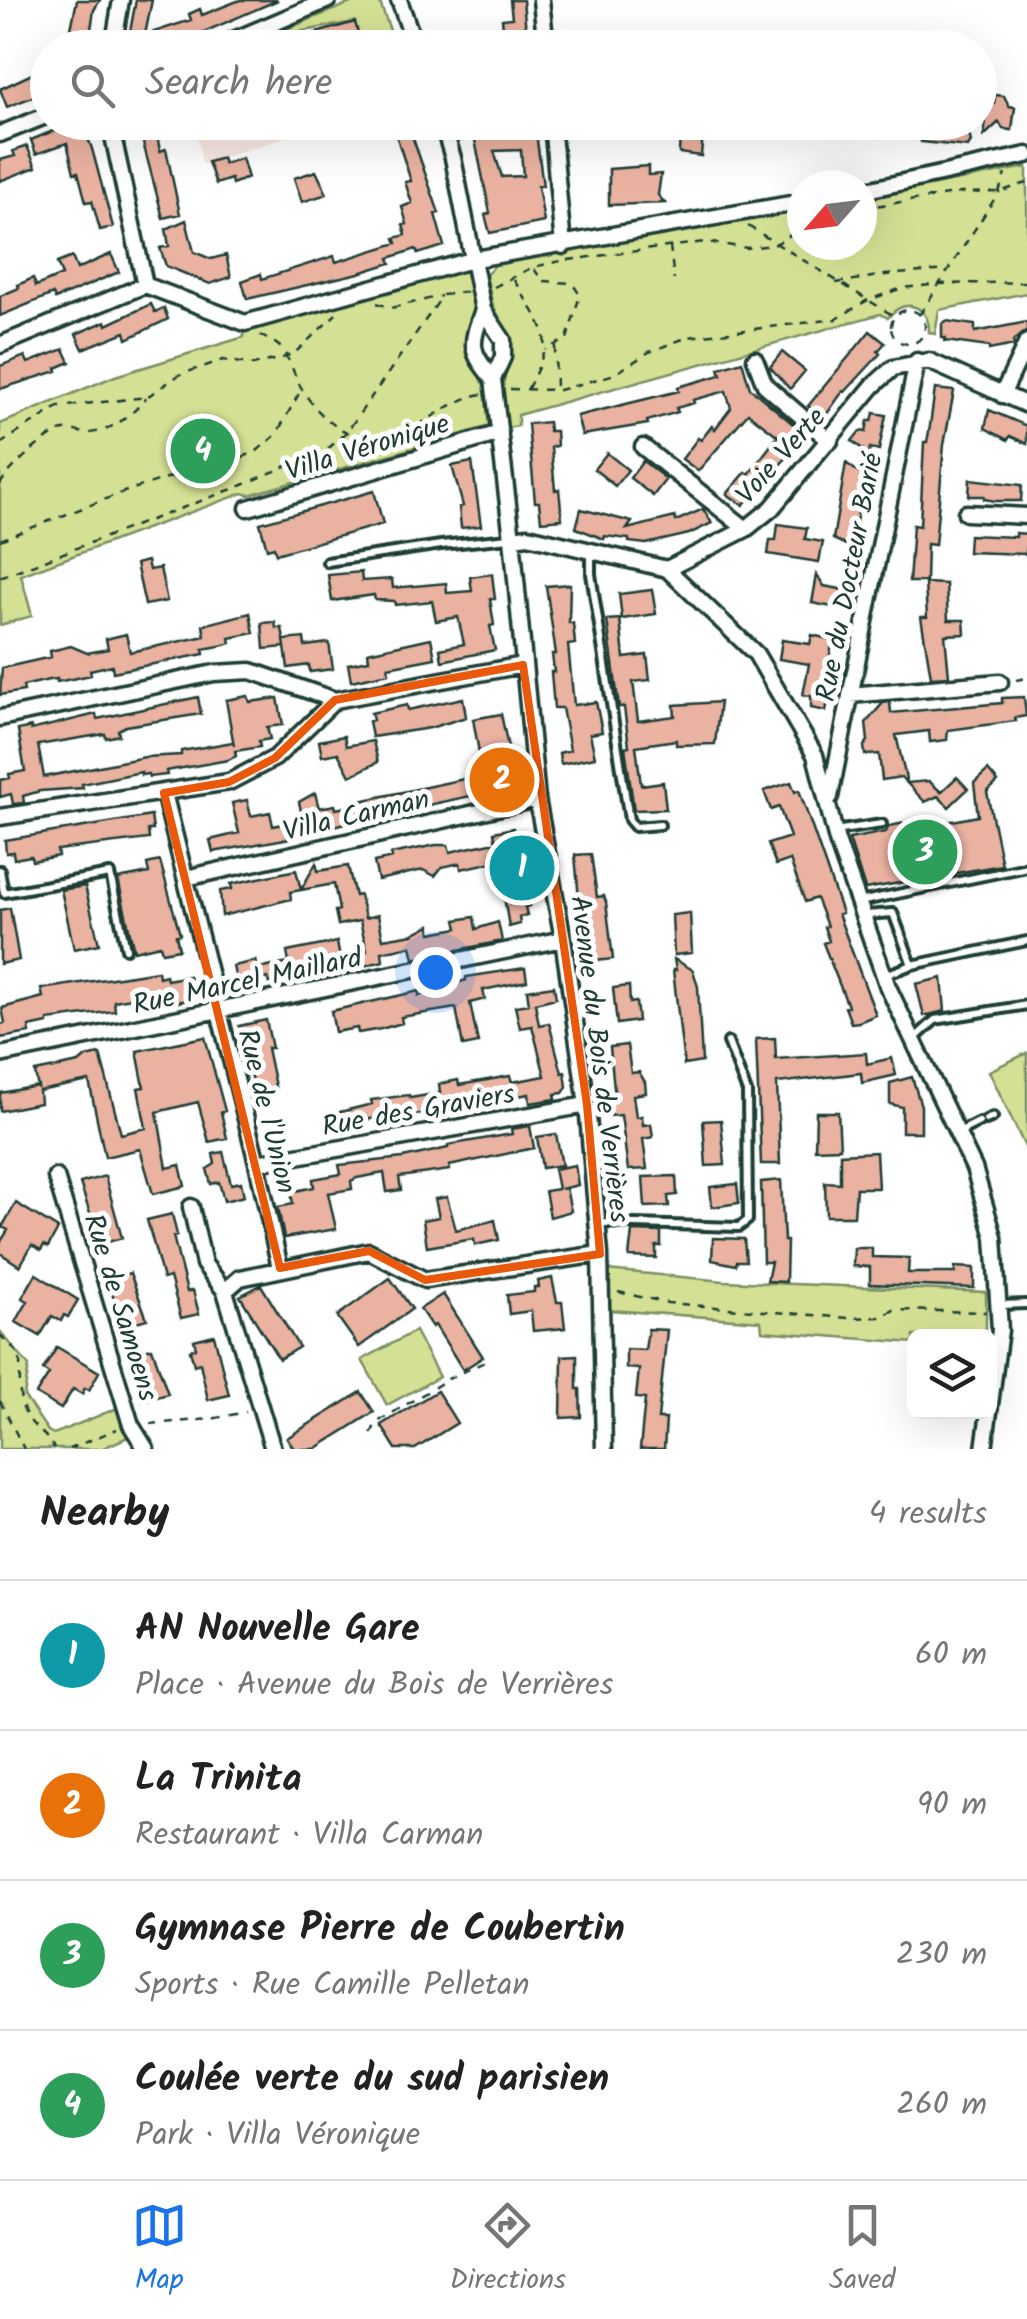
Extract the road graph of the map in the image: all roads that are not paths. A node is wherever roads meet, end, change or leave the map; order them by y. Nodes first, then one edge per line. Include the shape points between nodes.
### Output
1 (122, 0) edge
2 (328, 0) edge
3 (399, 0) edge
4 (541, 0) edge
5 (116, 30) edge
6 (257, 30) edge
7 (410, 30) edge
8 (544, 30) edge
9 (30, 123) edge
10 (0, 134) edge
11 (114, 140) edge
12 (448, 140) edge
13 (554, 140) edge
14 (1027, 156) edge
15 (877, 188) edge
16 (787, 204) edge
17 (563, 246) junction
18 (475, 258) junction
19 (145, 285) junction
20 (483, 310) junction
21 (1027, 342) edge
22 (0, 345) edge
23 (755, 360) dead end
24 (917, 361) junction
25 (494, 385) junction
26 (1002, 395) junction
27 (1027, 405) edge
28 (500, 432) junction
29 (830, 441) junction
30 (643, 447) dead end
31 (248, 508) dead end
32 (966, 513) dead end
33 (1027, 516) edge
34 (746, 528) junction
35 (512, 538) junction
36 (591, 551) junction
37 (327, 562) dead end
38 (668, 569) junction
39 (523, 664) junction
40 (1000, 682) dead end
41 (850, 695) junction
42 (335, 700) junction
43 (0, 718) edge
44 (164, 793) junction
45 (536, 799) junction
46 (829, 804) junction
47 (0, 817) edge
48 (882, 824) dead end
49 (660, 825) dead end
50 (834, 831) junction
51 (1027, 867) edge
52 (0, 870) edge
53 (186, 878) junction
54 (2, 894) edge
55 (861, 909) junction
56 (563, 939) junction
57 (1027, 940) edge
58 (126, 949) dead end
59 (912, 965) junction
60 (884, 976) junction
61 (1027, 1005) edge
62 (217, 1012) junction
63 (913, 1040) junction
64 (728, 1042) dead end
65 (0, 1055) edge
66 (587, 1105) junction
67 (986, 1120) dead end
68 (958, 1132) junction
69 (257, 1163) junction
70 (56, 1177) dead end
71 (191, 1207) dead end
72 (598, 1223) junction
73 (600, 1254) junction
74 (280, 1268) junction
75 (225, 1291) junction
76 (1027, 1304) edge
77 (1000, 1309) junction
78 (146, 1449) edge
79 (274, 1449) edge
80 (604, 1449) edge
81 (984, 1449) edge

1 - 5 street
2 - 6 street
3 - 7 street
4 - 8 street
9 - 10 street
11 - 19 street
12 - 18 street
13 - 17 street
14 - 15 street
16 - 17 street
17 - 18 street
18 - 19 street via 245,323
18 - 20 street
19 - 22 street
20 - 25 street via 472,346
20 - 25 street via 504,340
21 - 26 street
23 - 29 street via 765,385
24 - 26 street
24 - 29 street, Voie Verte via 894,368 874,386
24 - 41 street, Rue du Docteur Barié
25 - 28 street, Avenue du Bois de Verrières
26 - 27 street
28 - 31 street, Villa Véronique
28 - 35 street, Avenue du Bois de Verrières
29 - 34 street, Voie Verte
30 - 34 street
32 - 33 street
34 - 38 street, Voie Verte
35 - 36 street
35 - 37 lane
35 - 39 street, Avenue du Bois de Verrières
36 - 38 street
36 - 49 lane via 629,820
38 - 46 street via 756,654 815,755
39 - 42 street
39 - 45 street, Avenue du Bois de Verrières
40 - 41 street
41 - 46 street, Rue du Docteur Barié
42 - 43 street via 251,671
42 - 44 street via 275,758 229,782
44 - 47 street
44 - 53 street, Rue de l'Union
45 - 53 street, Villa Carman
45 - 56 street, Avenue du Bois de Verrières
46 - 50 street
48 - 50 lane
50 - 55 street
51 - 55 lane
52 - 54 lane
53 - 62 street, Rue de l'Union
54 - 58 lane via 110,874
55 - 59 lane via 894,912
55 - 60 street
56 - 62 street, Rue Marcel Maillard
56 - 66 street, Avenue du Bois de Verrières
57 - 59 lane
59 - 60 lane
60 - 63 street
61 - 63 lane via 935,1020
62 - 65 street, Rue Marcel Maillard
62 - 69 street, Rue de l'Union
63 - 68 street
64 - 72 lane via 747,1092 748,1220 740,1227
66 - 69 street, Rue des Graviers
66 - 72 street, Avenue du Bois de Verrières
67 - 68 lane
68 - 77 street via 994,1237
69 - 74 street, Rue de l'Union
70 - 78 street, Rue de Samoens via 131,1425
71 - 75 street via 204,1264
72 - 73 street, Avenue du Bois de Verrières
73 - 74 street via 425,1280 370,1251
73 - 80 street, Avenue du Bois de Verrières
74 - 75 street via 240,1278
75 - 79 street
76 - 77 lane
77 - 81 street

